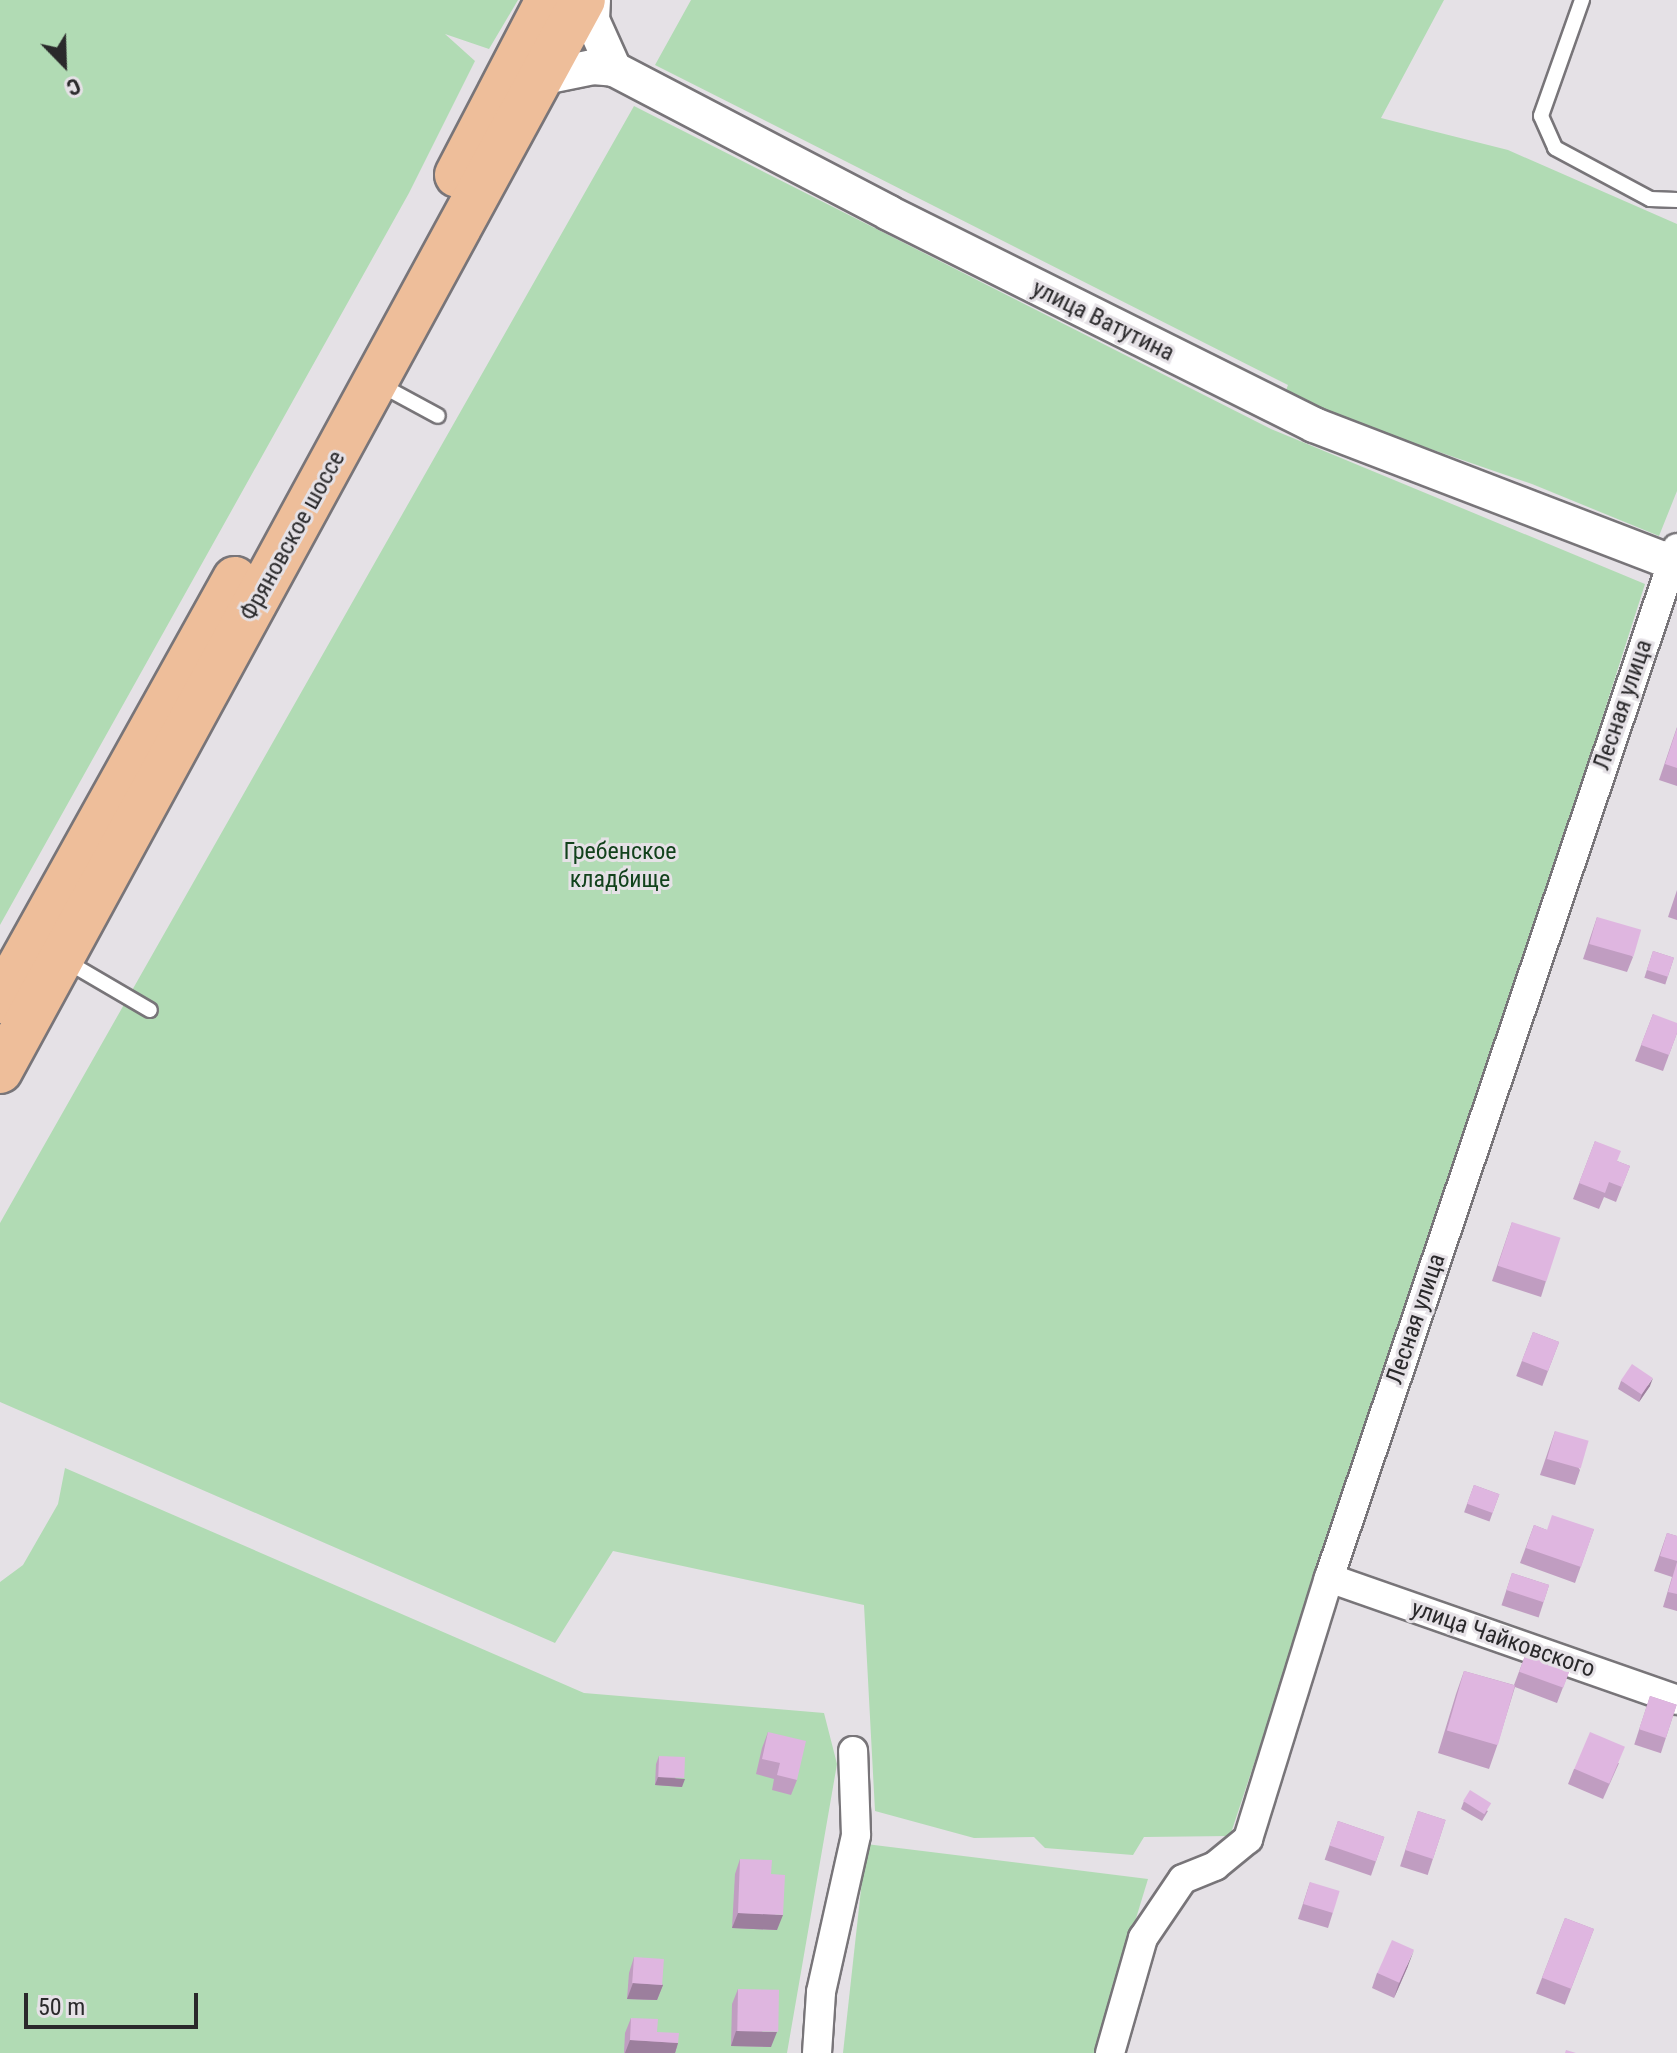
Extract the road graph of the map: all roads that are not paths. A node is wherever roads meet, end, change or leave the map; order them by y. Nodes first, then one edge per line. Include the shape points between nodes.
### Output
1 (548, 0) edge
2 (583, 0) edge
3 (593, 0) edge
4 (1582, 0) edge
5 (614, 69) junction
6 (544, 77) junction
7 (1677, 200) edge
8 (377, 383) junction
9 (438, 416) dead end
10 (1675, 558) edge
11 (62, 959) junction
12 (0, 1001) edge
13 (150, 1010) dead end
14 (0, 1071) edge
15 (1329, 1578) junction
16 (1677, 1700) edge
17 (853, 1751) dead end
18 (817, 2053) edge
19 (1110, 2053) edge

1 - 12 main road, Фряновское шоссе via 421,245
2 - 6 main road, Фряновское шоссе
3 - 5 street via 592,20
4 - 7 lane via 1541,116 1555,148 1650,199
5 - 6 street via 593,67
5 - 10 street, улица Ватутина via 1041,292 1314,425
6 - 8 main road, Фряновское шоссе
8 - 9 lane
8 - 11 main road, Фряновское шоссе
10 - 15 street, Лесная улица
11 - 13 lane
11 - 14 main road, Фряновское шоссе
15 - 16 street, улица Чайковского
15 - 19 street, Лесная улица via 1248,1839 1215,1866 1183,1879 1143,1938
17 - 18 street via 856,1835 821,1992

